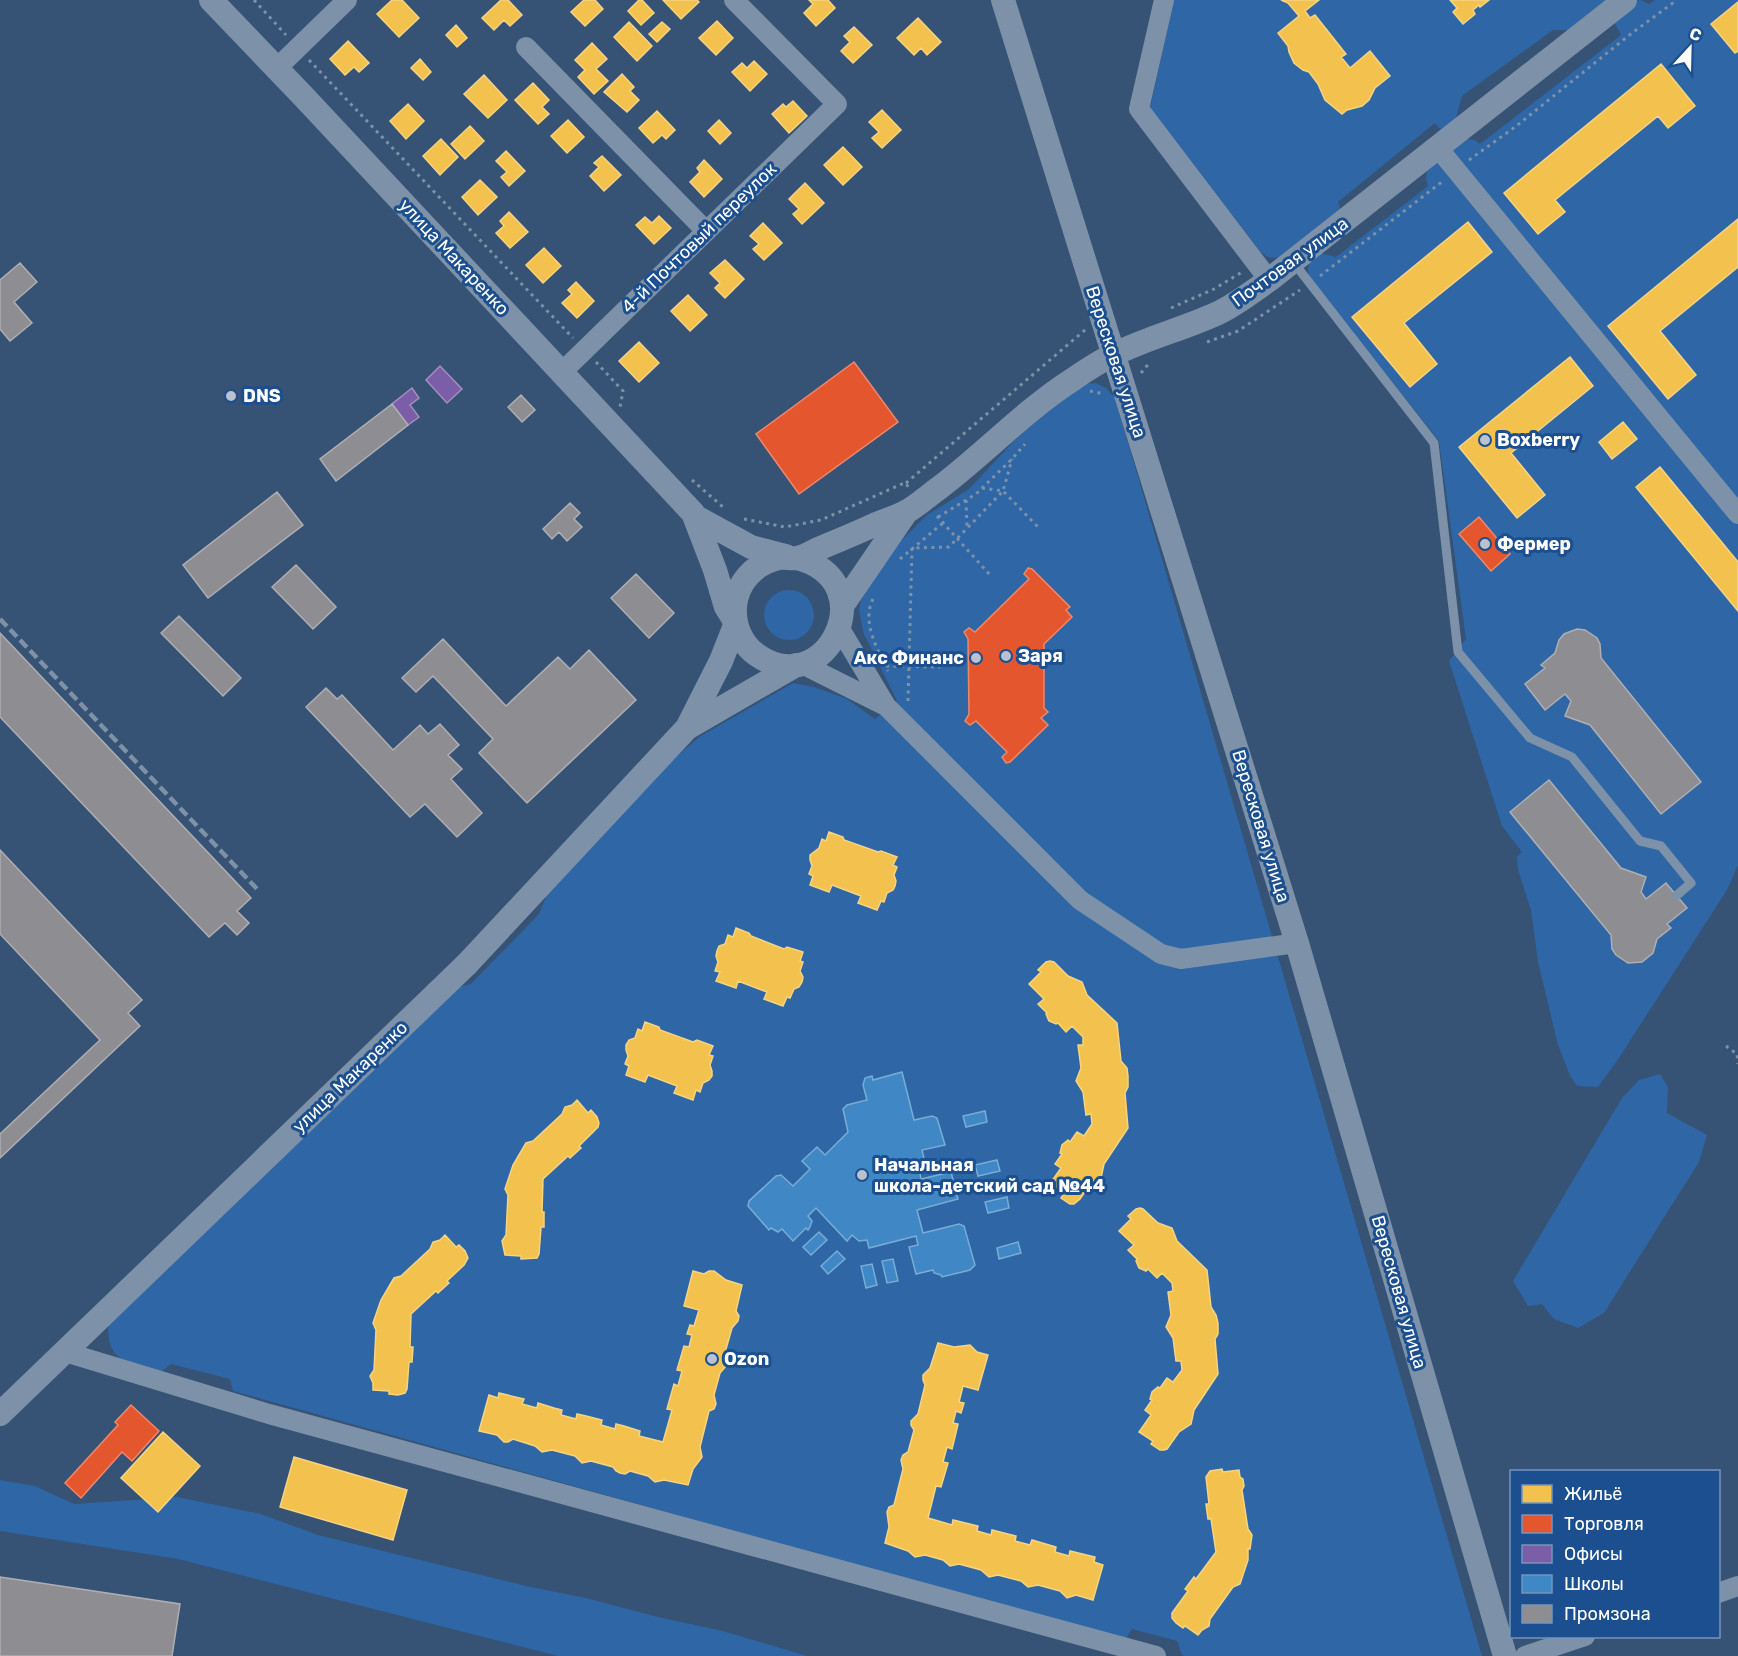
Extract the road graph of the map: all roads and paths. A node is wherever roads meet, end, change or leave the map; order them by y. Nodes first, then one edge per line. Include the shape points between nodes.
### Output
1 (211, 0) edge
2 (254, 0) edge
3 (347, 0) edge
4 (734, 0) edge
5 (1003, 0) edge
6 (1164, 0) edge
7 (1625, 0) edge
8 (1677, 0) edge
9 (526, 47) dead end
10 (297, 48) junction
11 (277, 68) junction
12 (1438, 148) junction
13 (1456, 170) junction
14 (706, 231) junction
15 (1294, 263) junction
16 (1263, 272) junction
17 (1309, 284) junction
18 (1166, 311) dead end
19 (1086, 329) dead end
20 (1205, 342) dead end
21 (584, 350) junction
22 (1114, 354) junction
23 (1151, 360) dead end
24 (562, 372) junction
25 (1140, 375) dead end
26 (1089, 391) dead end
27 (1108, 399) dead end
28 (620, 408) dead end
29 (1027, 441) dead end
30 (1012, 459) junction
31 (690, 478) dead end
32 (906, 483) junction
33 (982, 488) junction
34 (1004, 491) junction
35 (966, 500) junction
36 (909, 503) junction
37 (728, 511) dead end
38 (932, 512) dead end
39 (1738, 514) edge
40 (696, 517) junction
41 (938, 517) junction
42 (737, 518) dead end
43 (943, 523) junction
44 (1038, 527) dead end
45 (967, 528) junction
46 (956, 539) junction
47 (912, 548) junction
48 (794, 558) junction
49 (898, 561) dead end
50 (990, 575) dead end
51 (876, 594) dead end
52 (841, 617) junction
53 (736, 623) junction
54 (799, 665) junction
55 (886, 666) junction
56 (909, 666) junction
57 (940, 667) dead end
58 (890, 675) dead end
59 (895, 703) junction
60 (687, 728) junction
61 (1676, 896) dead end
62 (1297, 943) junction
63 (1726, 1046) dead end
64 (1738, 1064) edge
65 (65, 1352) junction
66 (0, 1414) edge
67 (1738, 1586) edge
68 (1720, 1593) edge
69 (1579, 1638) edge
70 (1156, 1656) edge
71 (1505, 1656) edge
72 (1525, 1656) edge

1 - 11 street, улица Макаренко
2 - 10 path
3 - 10 street
4 - 14 street, 4-й Почтовый переулок via 837,104
5 - 22 street, Вересковая улица
6 - 16 street via 1140,109
7 - 12 street, Почтовая улица
8 - 13 path
9 - 14 street
10 - 11 street
10 - 21 path
11 - 24 street, улица Макаренко
12 - 13 street
12 - 15 street, Почтовая улица
13 - 17 path
13 - 39 street
14 - 21 street, 4-й Почтовый переулок
15 - 16 street, Почтовая улица
15 - 17 lane
16 - 18 path
16 - 22 street, Почтовая улица via 1218,313
17 - 20 path via 1238,332
17 - 61 lane via 1434,444 1458,652 1530,738 1572,757 1640,841 1661,846 1691,883
19 - 32 path
21 - 24 street, 4-й Почтовый переулок
21 - 28 path via 623,391
22 - 36 street, Почтовая улица via 1070,380 965,468
22 - 62 street, Вересковая улица
23 - 25 path
24 - 40 street, улица Макаренко
26 - 27 path via 1102,393
29 - 30 path
30 - 33 path
30 - 34 path
31 - 37 path
32 - 36 path
32 - 42 path via 821,520 785,527
33 - 34 path
33 - 35 path
34 - 44 path
34 - 45 path
35 - 41 path
35 - 45 path
36 - 48 street, Почтовая улица
36 - 52 street, Почтовая улица
38 - 41 path
40 - 48 street, улица Макаренко via 751,547
40 - 53 street, улица Макаренко via 726,607
41 - 43 path
43 - 46 path
43 - 47 path
45 - 46 path
46 - 47 path via 949,547
46 - 50 path
47 - 49 path
47 - 56 path
48 - 52 street via 814,564 828,575 838,590
48 - 53 street via 764,563 750,574 736,597
51 - 55 path via 869,629
52 - 54 street via 833,642 822,654
52 - 59 street
53 - 54 street via 747,646 762,658 779,665
53 - 60 street, улица Макаренко
54 - 59 street
54 - 60 street, улица Макаренко
55 - 56 path
55 - 58 path
56 - 57 path
56 - 59 path via 908,706
59 - 62 street via 1080,900 1161,954 1181,958
60 - 65 street, улица Макаренко via 467,964
62 - 71 street, Вересковая улица
63 - 64 path via 1737,1054
65 - 66 street, улица Макаренко
65 - 70 street via 269,1414
67 - 68 street
69 - 72 street

